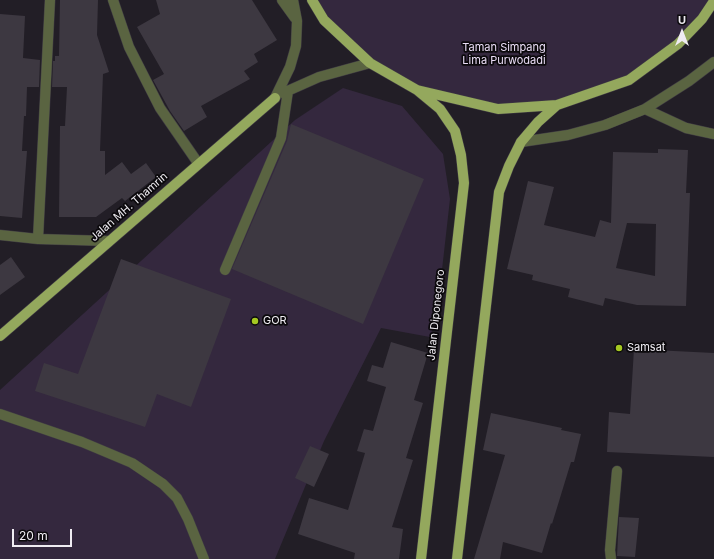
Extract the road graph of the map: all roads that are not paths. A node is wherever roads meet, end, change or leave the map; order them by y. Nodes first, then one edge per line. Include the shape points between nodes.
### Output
1 (50, 0) edge
2 (113, 0) edge
3 (282, 0) edge
4 (293, 0) edge
5 (312, 0) edge
6 (714, 1) edge
7 (297, 21) junction
8 (714, 62) edge
9 (370, 63) junction
10 (417, 90) junction
11 (288, 91) junction
12 (275, 98) junction
13 (557, 106) junction
14 (645, 109) junction
15 (714, 134) edge
16 (521, 142) junction
17 (198, 163) junction
18 (0, 234) edge
19 (38, 239) junction
20 (109, 241) junction
21 (225, 270) dead end
22 (0, 336) edge
23 (0, 414) edge
24 (617, 471) dead end
25 (204, 559) edge
26 (421, 559) edge
27 (457, 559) edge
28 (611, 559) edge

1 - 19 street
2 - 17 street via 129,47 160,108
3 - 7 street
4 - 7 street
5 - 9 main road via 324,20
6 - 13 main road via 702,19 678,44 629,80
7 - 12 street via 296,46 290,67
8 - 14 street
9 - 10 main road
9 - 11 street via 319,77
10 - 13 main road via 498,109
10 - 26 main road, Jalan Diponegoro via 440,110 455,131 464,183
11 - 12 street
11 - 21 street via 280,138
12 - 17 main road, Jalan MH. Thamrin
13 - 16 main road via 538,122
14 - 15 street via 686,128
14 - 16 street via 576,133
16 - 27 main road via 499,192
17 - 20 main road, Jalan MH. Thamrin
18 - 19 street
19 - 20 street
20 - 22 main road, Jalan MH. Thamrin
23 - 25 street via 82,442 132,463 163,484 177,498
24 - 28 street

